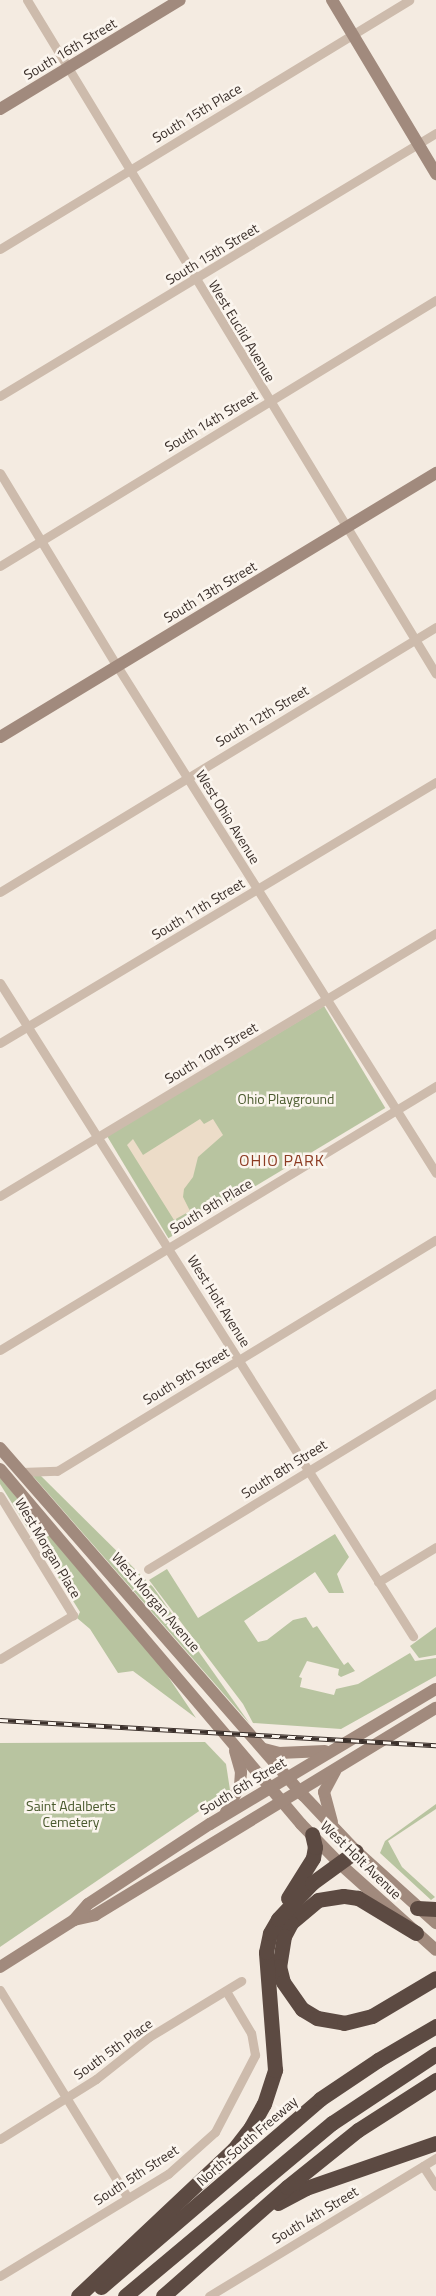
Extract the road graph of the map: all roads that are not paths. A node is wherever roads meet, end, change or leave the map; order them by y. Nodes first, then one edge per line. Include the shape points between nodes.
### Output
1 (27, 0) edge
2 (180, 0) edge
3 (332, 0) edge
4 (409, 0) edge
5 (352, 34) junction
6 (68, 68) junction
7 (0, 109) edge
8 (436, 133) edge
9 (418, 143) junction
10 (130, 170) junction
11 (436, 174) edge
12 (0, 249) edge
13 (195, 280) junction
14 (436, 300) edge
15 (0, 396) edge
16 (269, 403) junction
17 (0, 473) edge
18 (436, 473) edge
19 (345, 529) junction
20 (41, 541) junction
21 (0, 566) edge
22 (436, 627) edge
23 (415, 640) junction
24 (117, 666) junction
25 (436, 674) edge
26 (0, 737) edge
27 (187, 777) junction
28 (436, 782) edge
29 (256, 890) junction
30 (0, 892) edge
31 (436, 933) edge
32 (0, 983) edge
33 (326, 1000) junction
34 (27, 1026) junction
35 (0, 1043) edge
36 (436, 1086) edge
37 (396, 1111) junction
38 (99, 1137) junction
39 (436, 1174) edge
40 (0, 1196) edge
41 (436, 1240) edge
42 (168, 1248) junction
43 (0, 1350) edge
44 (239, 1360) junction
45 (436, 1393) edge
46 (0, 1448) edge
47 (0, 1469) edge
48 (308, 1470) junction
49 (21, 1472) junction
50 (0, 1496) edge
51 (436, 1547) edge
52 (148, 1569) dead end
53 (378, 1582) junction
54 (413, 1636) dead end
55 (0, 1659) edge
56 (436, 1689) edge
57 (436, 1708) edge
58 (234, 1746) junction
59 (263, 1749) junction
60 (330, 1750) junction
61 (338, 1768) junction
62 (287, 1778) junction
63 (270, 1788) junction
64 (299, 1791) junction
65 (282, 1801) junction
66 (224, 1816) junction
67 (336, 1831) junction
68 (312, 1834) junction
69 (356, 1851) junction
70 (340, 1863) junction
71 (417, 1908) junction
72 (436, 1909) edge
73 (278, 1919) junction
74 (74, 1920) junction
75 (436, 1923) edge
76 (416, 1933) junction
77 (436, 1950) edge
78 (0, 1967) edge
79 (241, 1981) dead end
80 (430, 1981) edge
81 (0, 1990) edge
82 (226, 1991) junction
83 (436, 2026) edge
84 (436, 2054) edge
85 (436, 2080) edge
86 (67, 2098) junction
87 (0, 2139) edge
88 (436, 2143) edge
89 (436, 2158) edge
90 (424, 2166) junction
91 (436, 2186) edge
92 (128, 2198) junction
93 (234, 2233) junction
94 (0, 2276) edge
95 (78, 2296) edge
96 (90, 2296) edge
97 (125, 2296) edge
98 (163, 2296) edge
99 (209, 2296) edge

1 - 6 street, West Euclid Avenue
2 - 6 street, South 16th Street
3 - 5 street
4 - 5 street, South 15th Place
5 - 9 street
5 - 10 street, South 15th Place
6 - 7 street, South 16th Street
6 - 10 street, West Euclid Avenue
8 - 9 street, South 15th Street
9 - 11 street
9 - 13 street, South 15th Street
10 - 12 street, South 15th Place
10 - 13 street, West Euclid Avenue
13 - 15 street, South 15th Street
13 - 16 street, West Euclid Avenue
14 - 16 street, South 14th Street
16 - 19 street, West Euclid Avenue
16 - 20 street, South 14th Street
17 - 20 street, West Ohio Avenue
18 - 19 street, South 13th Street
19 - 23 street, West Euclid Avenue
19 - 24 street, South 13th Street
20 - 21 street, South 14th Street
20 - 24 street, West Ohio Avenue
22 - 23 street, South 12th Street
23 - 25 street, West Euclid Avenue
23 - 27 street, South 12th Street
24 - 26 street, South 13th Street
24 - 27 street, West Ohio Avenue
27 - 29 street, West Ohio Avenue
27 - 30 street, South 12th Street
28 - 29 street, South 11th Street
29 - 33 street, West Ohio Avenue
29 - 34 street, South 11th Street
31 - 33 street, South 10th Street
32 - 34 street, West Holt Avenue
33 - 37 street, West Ohio Avenue
33 - 38 street, South 10th Street
34 - 35 street, South 11th Street
34 - 38 street, West Holt Avenue
36 - 37 street, South 9th Place
37 - 39 street, West Ohio Avenue
37 - 42 street, South 9th Place
38 - 40 street, South 10th Street
38 - 42 street, West Holt Avenue
41 - 44 street, South 9th Street
42 - 43 street, South 9th Place
42 - 44 street, West Holt Avenue
44 - 48 street, West Holt Avenue
44 - 49 street, South 9th Street via 57,1471
45 - 48 street, South 8th Street
46 - 49 street, West Morgan Avenue
47 - 58 street via 120,1607
48 - 52 street, South 8th Street
48 - 53 street, West Holt Avenue
49 - 59 street, West Morgan Avenue
50 - 55 street, West Morgan Place via 73,1614
51 - 53 street
53 - 54 street, West Holt Avenue
56 - 60 street, South 6th Street
57 - 61 street, South 6th Street
58 - 63 street
58 - 66 street via 241,1772 240,1786
59 - 60 street via 279,1753
59 - 62 street, West Morgan Avenue
60 - 62 street, South 6th Street
61 - 64 street, South 6th Street
61 - 67 street via 324,1792
62 - 63 street, South 6th Street
62 - 64 street, West Holt Avenue
63 - 65 street, West Holt Avenue
63 - 66 street, South 6th Street
64 - 65 street, South 6th Street
64 - 67 street, West Holt Avenue
65 - 68 street, West Holt Avenue
65 - 74 street, South 6th Street via 95,1915
66 - 74 street, South 6th Street via 88,1904
67 - 69 street, West Holt Avenue
68 - 70 street, West Holt Avenue
68 - 73 highway via 313,1858
69 - 70 highway
69 - 71 street, West Holt Avenue
70 - 73 highway via 312,1883
70 - 76 street, West Holt Avenue
71 - 72 highway
71 - 75 street, West Holt Avenue
73 - 95 highway via 266,1952 275,2070 264,2104 234,2149
74 - 78 street, South 6th Street
76 - 77 street, West Holt Avenue
76 - 80 highway via 358,1898 330,1896 310,1905 291,1923 280,1949 280,1966 290,1995 302,2009 330,2022 356,2022
79 - 82 street, South 5th Place
81 - 86 street
82 - 86 street, South 5th Place via 149,2037
82 - 92 street, South 5th Street via 255,2044 252,2064 215,2132 179,2166
83 - 96 highway, North-South Freeway via 320,2099
84 - 97 highway via 332,2123
85 - 93 highway via 358,2130
86 - 87 street, South 5th Place
86 - 92 street
88 - 93 highway via 306,2188
89 - 90 street, South 4th Street
90 - 91 street
90 - 99 street, South 4th Street
92 - 94 street, South 5th Street
93 - 98 highway

